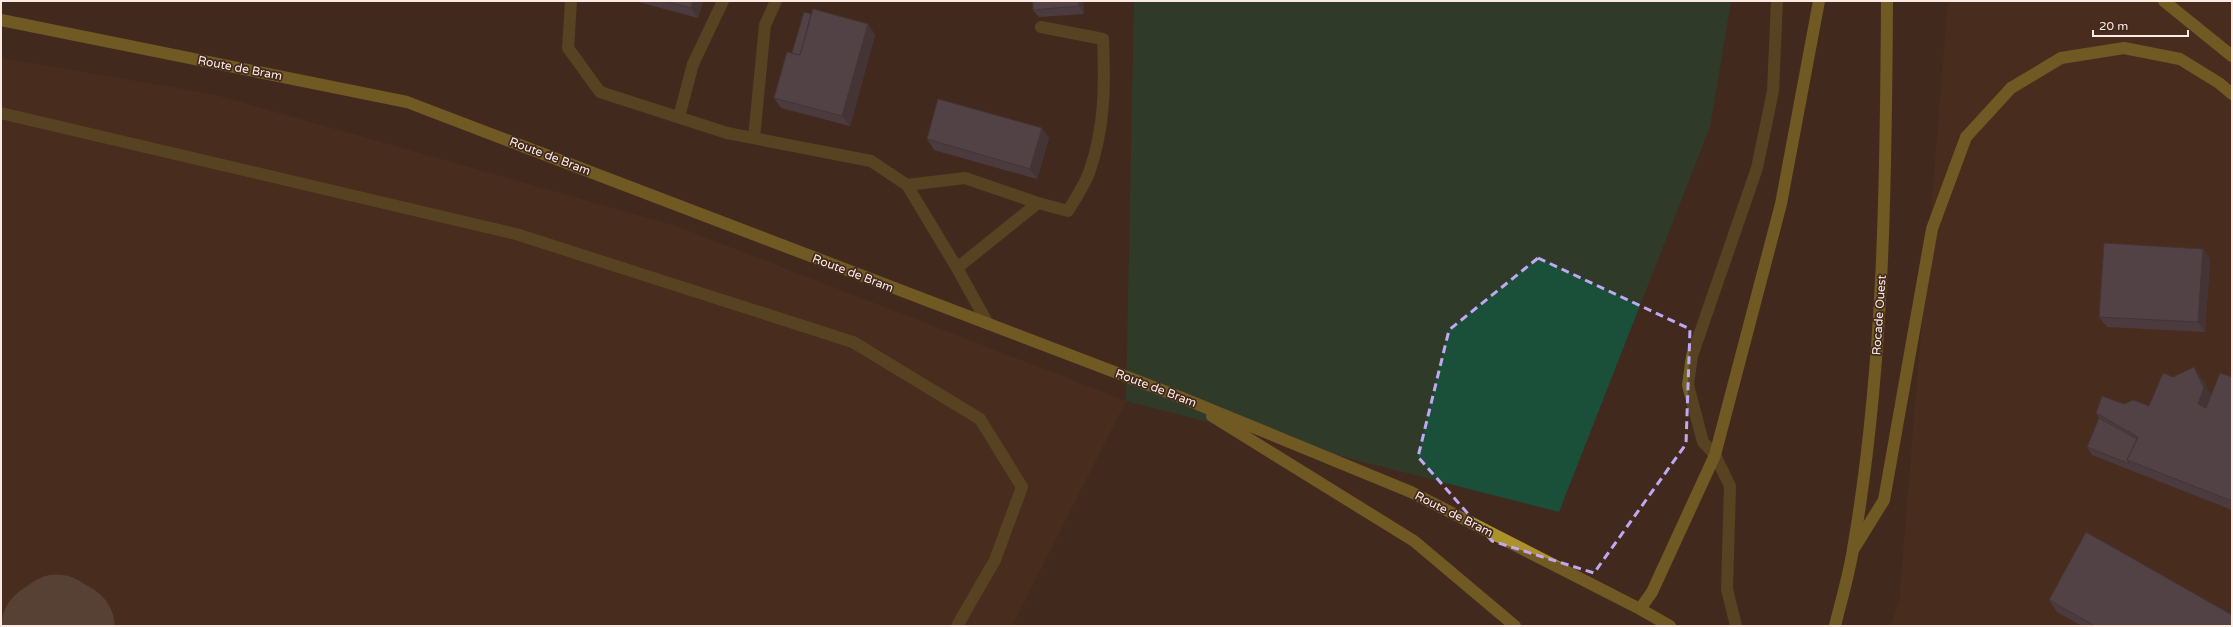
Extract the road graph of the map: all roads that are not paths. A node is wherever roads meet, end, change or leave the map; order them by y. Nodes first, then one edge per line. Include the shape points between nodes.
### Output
1 (570, 1) edge
2 (723, 1) edge
3 (776, 1) edge
4 (1777, 1) edge
5 (1819, 1) edge
6 (1887, 1) edge
7 (2164, 1) edge
8 (1, 20) edge
9 (1041, 27) dead end
10 (2232, 56) edge
11 (2232, 94) edge
12 (1, 113) edge
13 (679, 117) junction
14 (754, 138) junction
15 (907, 185) junction
16 (1038, 203) junction
17 (957, 268) junction
18 (988, 324) junction
19 (1180, 397) junction
20 (1715, 455) junction
21 (1853, 550) junction
22 (1640, 609) junction
23 (957, 626) edge
24 (1515, 626) edge
25 (1670, 626) edge
26 (1736, 626) edge
27 (1835, 626) edge

1 - 13 street via 568,48 600,92
2 - 13 street via 693,64
3 - 14 street via 765,25
4 - 20 street via 1773,91 1758,168 1692,356 1688,385 1703,442
5 - 20 main road via 1781,204
6 - 21 main road, Rocade Ouest via 1884,237 1872,406
7 - 10 main road
8 - 18 main road, Route de Bram via 407,102
9 - 16 street via 1102,39 1105,93 1102,126 1088,174 1068,211
11 - 21 main road via 2180,59 2124,48 2061,58 2011,88 1966,137 1932,229 1884,500
12 - 23 street via 516,234 853,342 980,419 1022,487 995,560
13 - 14 street via 727,133
14 - 15 street via 871,161
15 - 16 street via 965,178
15 - 17 street
16 - 17 street
17 - 18 street
18 - 19 main road, Route de Bram
19 - 22 main road, Route de Bram via 1411,492
19 - 24 main road via 1414,541
20 - 22 main road via 1652,592
20 - 26 street via 1730,486 1727,589
21 - 27 main road, Rocade Ouest
22 - 25 main road, Route de Bram

